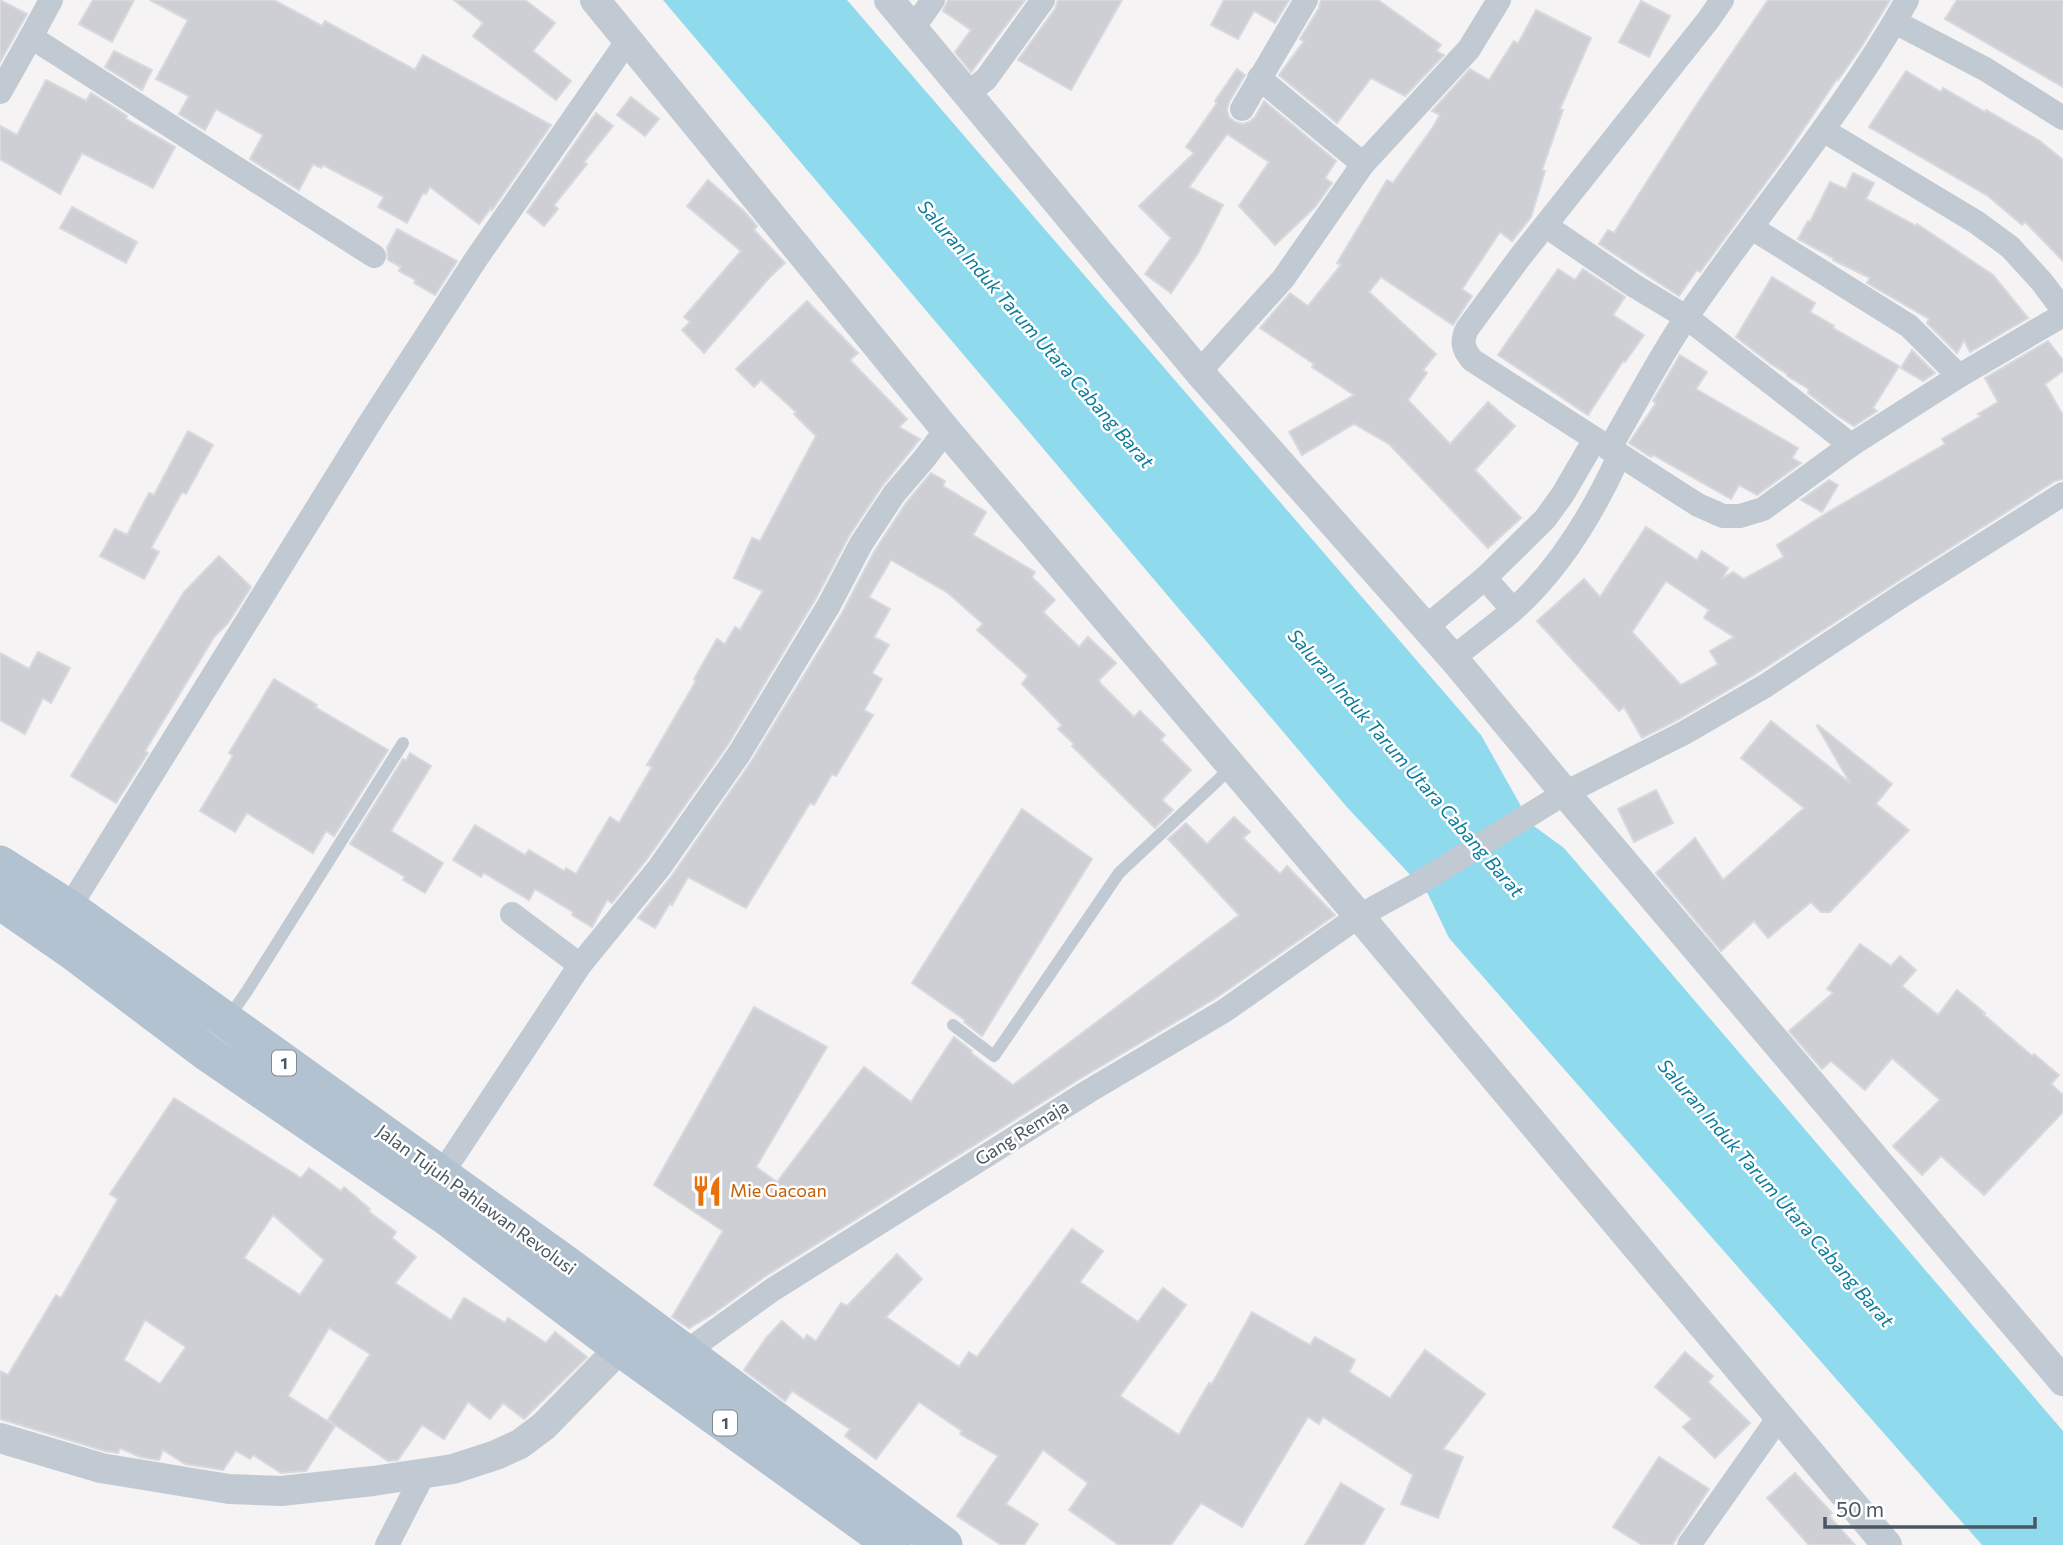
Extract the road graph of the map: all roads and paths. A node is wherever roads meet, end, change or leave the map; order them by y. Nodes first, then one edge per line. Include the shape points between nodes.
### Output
1 (51, 0) edge
2 (595, 0) edge
3 (889, 0) edge
4 (933, 0) edge
5 (1043, 0) edge
6 (1306, 0) edge
7 (1499, 0) edge
8 (1722, 0) edge
9 (1908, 0) edge
10 (1895, 22) junction
11 (913, 28) junction
12 (31, 37) junction
13 (628, 40) junction
14 (1259, 78) junction
15 (0, 92) edge
16 (967, 94) junction
17 (1242, 109) dead end
18 (2063, 118) edge
19 (1823, 130) junction
20 (1363, 164) junction
21 (1546, 226) junction
22 (1752, 228) junction
23 (374, 257) dead end
24 (2063, 310) edge
25 (2063, 315) edge
26 (1686, 317) junction
27 (1199, 372) junction
28 (1959, 376) junction
29 (946, 430) junction
30 (1851, 445) junction
31 (1608, 448) junction
32 (2063, 494) edge
33 (1545, 519) junction
34 (1571, 540) junction
35 (1485, 578) junction
36 (1513, 610) junction
37 (1425, 628) junction
38 (1453, 658) junction
39 (403, 743) dead end
40 (1232, 767) junction
41 (1565, 793) junction
42 (0, 864) edge
43 (0, 901) edge
44 (69, 908) junction
45 (512, 915) dead end
46 (1359, 916) junction
47 (580, 965) junction
48 (226, 1022) junction
49 (953, 1025) dead end
50 (441, 1175) junction
51 (620, 1348) junction
52 (686, 1352) junction
53 (2063, 1381) edge
54 (1780, 1416) junction
55 (0, 1438) edge
56 (424, 1473) junction
57 (387, 1545) edge
58 (893, 1545) edge
59 (944, 1545) edge
60 (1689, 1545) edge
61 (1887, 1545) edge

1 - 12 street
2 - 13 street
3 - 11 street
4 - 11 street
5 - 16 street via 986,79
6 - 14 street
7 - 20 street via 1469,49
8 - 21 street
9 - 10 street
10 - 18 street via 1985,69
10 - 19 street
11 - 16 street
12 - 15 street
12 - 23 street
13 - 29 street
13 - 44 street via 371,421
14 - 17 street
14 - 20 street
16 - 27 street
19 - 22 street
19 - 24 street via 2010,247
20 - 27 street via 1283,279
21 - 26 street
21 - 31 street via 1467,329 1464,350 1501,380
22 - 26 street
22 - 28 street via 1909,326
25 - 28 street
26 - 30 street
26 - 31 street
27 - 37 street
28 - 30 street
29 - 40 street
29 - 47 street via 861,544 829,605 705,804
30 - 31 street via 1763,509 1740,516 1723,516 1698,505
31 - 33 street
31 - 34 street via 1601,494
32 - 41 street, Gang Remaja via 1765,686
33 - 34 street
33 - 35 street
34 - 36 street via 1557,563
35 - 36 street
35 - 37 street
36 - 38 street
37 - 38 street
38 - 41 street
39 - 48 lane
40 - 46 street
40 - 49 lane via 1119,873 994,1056
41 - 46 street, Gang Remaja
41 - 53 street
42 - 44 main road, Jalan Tujuh Pahlawan Revolusi / 1
43 - 51 main road, Jalan Tujuh Pahlawan Revolusi / 1 via 206,1052 448,1218
44 - 48 main road, Jalan Tujuh Pahlawan Revolusi / 1
45 - 47 street
46 - 52 street, Gang Remaja via 1224,1011 772,1290
46 - 54 street
47 - 50 street
48 - 50 main road, Jalan Tujuh Pahlawan Revolusi / 1
50 - 52 main road, Jalan Tujuh Pahlawan Revolusi / 1
51 - 56 street via 544,1426 520,1444 453,1469
51 - 58 main road, Jalan Tujuh Pahlawan Revolusi / 1
52 - 59 main road, Jalan Tujuh Pahlawan Revolusi / 1
54 - 60 street
54 - 61 street
55 - 56 street via 101,1468 229,1489 281,1491
56 - 57 street

